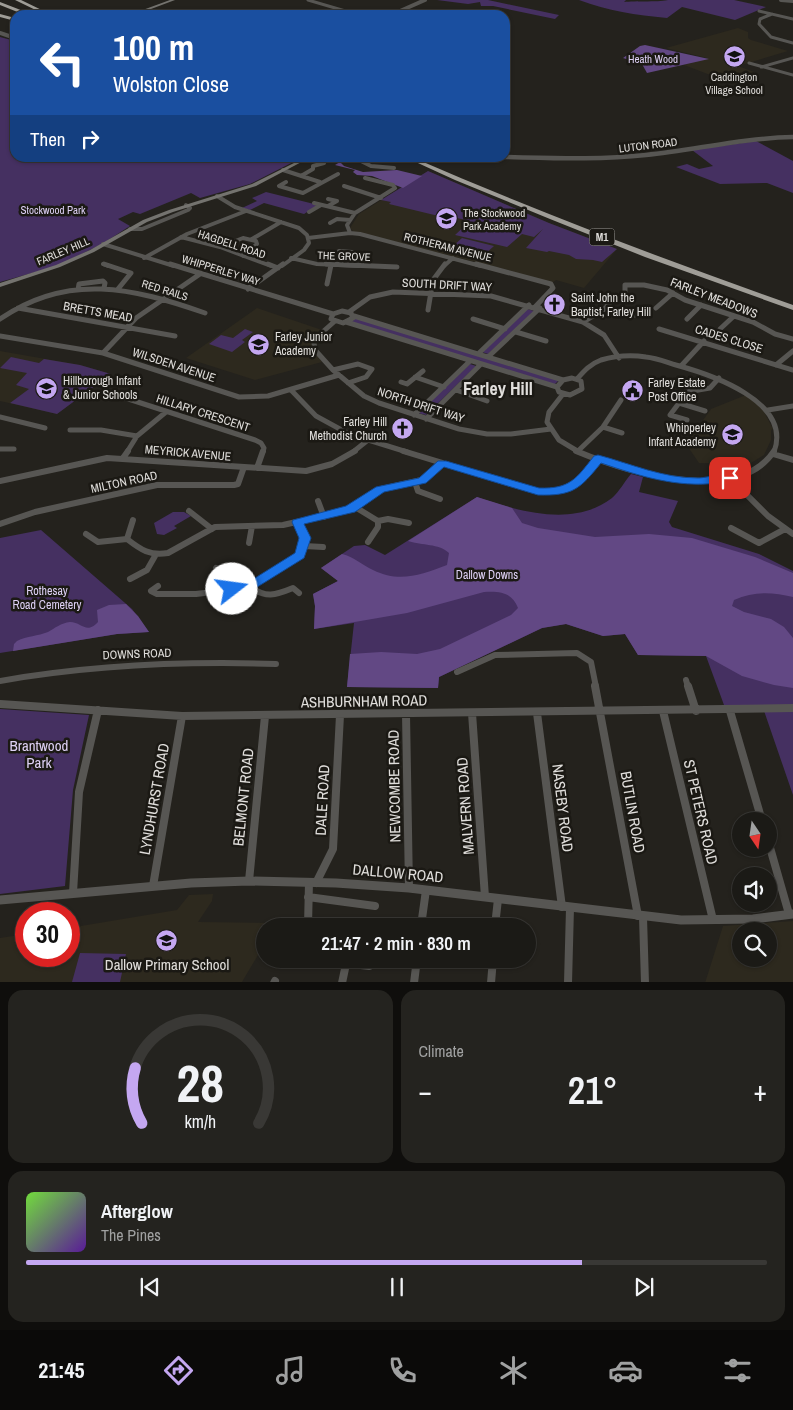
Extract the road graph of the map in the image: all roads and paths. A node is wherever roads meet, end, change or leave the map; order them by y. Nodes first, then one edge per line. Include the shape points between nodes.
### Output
1 (16, 0) edge
2 (173, 0) edge
3 (308, 0) edge
4 (425, 0) edge
5 (781, 0) edge
6 (793, 1) edge
7 (0, 3) edge
8 (17, 10) edge
9 (39, 10) edge
10 (151, 10) edge
11 (342, 10) edge
12 (402, 10) edge
13 (759, 11) dead end
14 (772, 14) junction
15 (793, 19) edge
16 (793, 43) edge
17 (793, 58) edge
18 (749, 63) dead end
19 (761, 67) junction
20 (790, 76) edge
21 (793, 137) edge
22 (510, 157) edge
23 (300, 162) edge
24 (324, 162) edge
25 (361, 162) edge
26 (426, 162) edge
27 (427, 162) edge
28 (296, 163) joint
29 (394, 168) dead end
30 (283, 170) junction
31 (338, 174) dead end
32 (301, 176) junction
33 (365, 178) dead end
34 (286, 182) dead end
35 (320, 182) junction
36 (338, 188) dead end
37 (303, 193) junction
38 (217, 196) junction
39 (312, 196) dead end
40 (380, 198) junction
41 (328, 199) dead end
42 (337, 202) junction
43 (314, 203) dead end
44 (343, 203) dead end
45 (321, 205) junction
46 (328, 206) junction
47 (246, 211) junction
48 (309, 212) dead end
49 (355, 213) junction
50 (350, 220) junction
51 (281, 222) junction
52 (330, 222) dead end
53 (350, 233) junction
54 (181, 237) junction
55 (308, 238) junction
56 (252, 240) junction
57 (103, 244) junction
58 (220, 247) junction
59 (339, 251) dead end
60 (345, 252) junction
61 (352, 252) dead end
62 (243, 256) junction
63 (144, 258) junction
64 (291, 258) junction
65 (453, 258) junction
66 (103, 264) dead end
67 (331, 264) junction
68 (342, 265) junction
69 (397, 266) dead end
70 (278, 268) junction
71 (200, 274) junction
72 (327, 284) dead end
73 (0, 285) edge
74 (118, 289) junction
75 (248, 289) junction
76 (428, 292) junction
77 (673, 293) junction
78 (162, 299) junction
79 (793, 304) edge
80 (701, 305) junction
81 (535, 307) junction
82 (18, 308) junction
83 (607, 308) junction
84 (656, 308) dead end
85 (793, 308) edge
86 (428, 310) dead end
87 (349, 312) junction
88 (205, 313) dead end
89 (333, 314) junction
90 (638, 315) dead end
91 (354, 316) junction
92 (734, 316) junction
93 (473, 319) dead end
94 (687, 319) dead end
95 (0, 320) edge
96 (335, 321) junction
97 (346, 322) junction
98 (583, 322) junction
99 (126, 327) junction
100 (505, 329) junction
101 (659, 329) dead end
102 (720, 329) dead end
103 (516, 332) junction
104 (0, 336) edge
105 (176, 336) dead end
106 (793, 340) edge
107 (546, 341) dead end
108 (704, 341) junction
109 (793, 351) edge
110 (103, 353) junction
111 (478, 354) junction
112 (488, 357) junction
113 (619, 358) junction
114 (470, 360) junction
115 (481, 364) junction
116 (776, 365) junction
117 (682, 366) junction
118 (333, 370) junction
119 (793, 370) edge
120 (423, 371) dead end
121 (340, 375) junction
122 (415, 377) junction
123 (719, 378) junction
124 (577, 379) junction
125 (562, 380) junction
126 (401, 382) dead end
127 (348, 383) junction
128 (444, 387) junction
129 (557, 387) junction
130 (291, 390) junction
131 (456, 390) junction
132 (113, 394) dead end
133 (563, 394) junction
134 (620, 400) dead end
135 (487, 401) dead end
136 (679, 403) junction
137 (793, 406) edge
138 (768, 410) junction
139 (704, 411) dead end
140 (166, 412) junction
141 (414, 415) junction
142 (0, 417) edge
143 (426, 419) junction
144 (687, 420) dead end
145 (603, 427) junction
146 (45, 428) dead end
147 (551, 429) junction
148 (70, 430) dead end
149 (622, 433) dead end
150 (136, 436) junction
151 (368, 440) junction
152 (0, 449) edge
153 (14, 449) dead end
154 (578, 451) junction
155 (773, 454) junction
156 (123, 458) junction
157 (598, 458) junction
158 (793, 460) edge
159 (442, 463) junction
160 (244, 467) junction
161 (257, 468) junction
162 (730, 478) junction
163 (0, 482) edge
164 (415, 482) junction
165 (440, 499) dead end
166 (318, 501) dead end
167 (355, 507) junction
168 (189, 511) dead end
169 (324, 517) junction
170 (133, 520) dead end
171 (378, 521) junction
172 (298, 522) junction
173 (409, 523) dead end
174 (0, 524) edge
175 (252, 526) junction
176 (730, 528) dead end
177 (212, 530) junction
178 (785, 530) junction
179 (86, 534) dead end
180 (793, 534) edge
181 (127, 539) junction
182 (249, 542) dead end
183 (368, 542) dead end
184 (759, 543) junction
185 (304, 546) junction
186 (323, 547) dead end
187 (753, 547) dead end
188 (155, 556) junction
189 (216, 568) dead end
190 (130, 579) dead end
191 (158, 586) dead end
192 (250, 586) junction
193 (232, 589) junction
194 (299, 593) dead end
195 (276, 664) dead end
196 (457, 672) dead end
197 (686, 680) dead end
198 (0, 681) edge
199 (0, 704) edge
200 (793, 708) edge
201 (98, 710) junction
202 (663, 711) junction
203 (696, 711) junction
204 (730, 711) junction
205 (601, 712) junction
206 (537, 713) junction
207 (406, 714) junction
208 (472, 714) junction
209 (340, 715) junction
210 (182, 716) junction
211 (265, 716) junction
212 (759, 812) edge
213 (773, 858) edge
214 (249, 881) junction
215 (313, 883) junction
216 (153, 886) junction
217 (409, 888) junction
218 (426, 890) junction
219 (73, 893) junction
220 (308, 897) junction
221 (485, 897) junction
222 (498, 899) junction
223 (0, 900) edge
224 (375, 906) dead end
225 (566, 907) junction
226 (791, 914) edge
227 (641, 917) junction
228 (308, 918) edge
229 (422, 918) edge
230 (497, 918) edge
231 (713, 920) junction
232 (345, 968) edge
233 (416, 968) edge
234 (492, 968) edge
235 (342, 982) edge
236 (414, 982) edge
237 (491, 982) edge
238 (568, 982) edge
239 (645, 982) edge

1 - 9 highway
2 - 10 main road
3 - 11 street
4 - 12 street
5 - 6 street
7 - 8 highway
13 - 14 street
14 - 15 street
14 - 16 street via 758,21 771,37
17 - 19 street
18 - 19 street
19 - 20 street
21 - 22 street, LUTON ROAD via 760,138 606,159
23 - 28 main road, FARLEY HILL
24 - 32 street
25 - 29 street
26 - 85 highway, M1 via 552,218
27 - 79 highway, M1 via 540,209
28 - 30 main road, FARLEY HILL
30 - 32 street
30 - 38 main road, FARLEY HILL via 254,185
31 - 35 street
32 - 35 street
33 - 40 street via 395,186
34 - 37 street via 278,187
35 - 37 street
36 - 40 street via 346,185
37 - 39 street
38 - 47 street
38 - 57 main road, FARLEY HILL via 186,205
40 - 49 street
41 - 42 street
42 - 44 street
42 - 46 street
43 - 45 street
45 - 46 street
45 - 48 street
46 - 49 street
47 - 51 street
47 - 54 street
49 - 50 street
50 - 52 street
50 - 53 street via 346,228
51 - 55 street via 302,230
51 - 56 street
53 - 55 street, ROTHERAM AVENUE
53 - 65 street, ROTHERAM AVENUE
54 - 58 street, HAGDELL ROAD
54 - 63 street
55 - 64 street via 306,247
56 - 58 street via 243,238
56 - 62 street via 257,242
57 - 63 street, WHIPPERLEY WAY
57 - 73 main road, FARLEY HILL via 58,266
58 - 62 street, HAGDELL ROAD
59 - 60 street
60 - 61 street
60 - 68 street
62 - 70 street, HAGDELL ROAD
63 - 71 street, WHIPPERLEY WAY
64 - 67 street, THE GROVE via 313,264
64 - 70 street
65 - 76 street via 436,273
65 - 81 street, ROTHERAM AVENUE via 551,284 553,288
66 - 74 street, RED RAILS via 131,274
67 - 68 street, THE GROVE
67 - 72 street
68 - 69 street, THE GROVE
70 - 75 street
71 - 75 street, WHIPPERLEY WAY
71 - 78 street
74 - 78 street, RED RAILS
74 - 82 street, RED RAILS via 78,290 44,297
75 - 89 street, WHIPPERLEY WAY
76 - 81 street, SOUTH DRIFT WAY via 484,295
76 - 86 street
76 - 87 street, SOUTH DRIFT WAY via 377,295
77 - 80 street, FARLEY MEADOWS
77 - 83 street, FARLEY MEADOWS via 651,286 625,285 625,293
77 - 84 street
78 - 88 street, RED RAILS
78 - 99 street
80 - 92 street, FARLEY MEADOWS
80 - 94 street
81 - 98 street, SOUTH DRIFT WAY
81 - 100 street
81 - 103 street
82 - 95 street, RED RAILS
82 - 99 street, BRETTS MEAD
83 - 90 street
83 - 98 street
87 - 89 street
87 - 91 street
89 - 96 street via 331,319
91 - 97 street
91 - 111 street
92 - 102 street
92 - 106 street, FARLEY MEADOWS
93 - 100 street
96 - 97 street
96 - 118 street, NORTH DRIFT WAY via 314,343 315,350
97 - 114 street
98 - 113 street, SOUTH DRIFT WAY via 604,335
99 - 105 street, BRETTS MEAD
99 - 110 street
100 - 111 street
101 - 108 street, CADES CLOSE
103 - 107 street
103 - 112 street
104 - 110 street, WILSDEN AVENUE
108 - 116 street, CADES CLOSE
108 - 117 street
109 - 116 street
110 - 130 street, WILSDEN AVENUE via 239,397 268,396
111 - 112 street
112 - 125 street
113 - 117 street via 645,356
113 - 124 street via 594,363
114 - 115 street
114 - 128 street
115 - 129 street
115 - 131 street
116 - 119 street, CADES CLOSE
117 - 123 street
118 - 121 street, NORTH DRIFT WAY
118 - 127 street, NORTH DRIFT WAY via 351,364 366,364 372,369 366,377
120 - 122 street
121 - 127 street, NORTH DRIFT WAY
121 - 130 street, WILSDEN AVENUE
122 - 126 street via 408,384
122 - 128 street
123 - 136 street via 710,388 681,393 676,400
123 - 138 street via 738,387
124 - 125 street
124 - 133 street via 583,385 582,389 573,394
125 - 129 street
127 - 141 street, NORTH DRIFT WAY via 371,399
128 - 141 street
129 - 133 street
130 - 151 street via 328,424
131 - 135 street
131 - 143 street
132 - 140 street, HILLARY CRESCENT
133 - 147 street via 547,417
134 - 145 street
136 - 139 street
136 - 144 street via 670,415
137 - 138 street
138 - 155 street via 777,424 779,441
140 - 150 street
140 - 161 street, HILLARY CRESCENT via 260,443 264,452
141 - 143 street, NORTH DRIFT WAY
142 - 146 street
143 - 147 street, NORTH DRIFT WAY via 487,434
145 - 149 street
145 - 154 street
147 - 154 street via 559,440
148 - 150 street via 101,430
150 - 156 street
151 - 159 street
151 - 161 street, MEYRICK AVENUE via 352,454 327,467 306,471
152 - 153 street
154 - 157 street
155 - 158 street
155 - 162 street via 749,472
156 - 160 street, MEYRICK AVENUE
156 - 163 street, MEYRICK AVENUE via 95,459
157 - 159 street via 580,482 567,490 552,492 538,492
157 - 162 street via 673,480
159 - 164 street via 426,479
160 - 161 street, MEYRICK AVENUE
160 - 174 street, MILTON ROAD via 238,484 234,485 157,485 36,512
162 - 178 street
164 - 165 street via 418,492
164 - 167 street via 380,490
166 - 169 street
167 - 169 street
167 - 171 street
168 - 177 street
169 - 172 street
170 - 181 street
171 - 173 street via 388,519
171 - 183 street via 378,527
172 - 175 street
172 - 185 street via 305,538
175 - 177 street via 222,526
175 - 182 street
176 - 184 street
177 - 188 street via 168,553
178 - 180 street
178 - 184 street
179 - 181 street via 98,542
181 - 188 street
184 - 187 street
185 - 186 street
185 - 192 street via 297,557
188 - 190 street via 147,570
189 - 193 street via 229,577
191 - 193 street via 148,592 196,594
192 - 193 street
192 - 194 street via 261,595 277,595 293,588
195 - 198 street, DOWNS ROAD via 82,667
196 - 205 street, BUTLIN ROAD via 495,655 577,653 591,662
197 - 203 street
199 - 201 street, ASHBURNHAM ROAD
200 - 204 street, ASHBURNHAM ROAD
201 - 210 street, ASHBURNHAM ROAD
201 - 219 street via 79,792
202 - 203 street, ASHBURNHAM ROAD
202 - 205 street, ASHBURNHAM ROAD
202 - 231 street, ST PETERS ROAD
203 - 204 street, ASHBURNHAM ROAD
204 - 212 street
205 - 206 street, ASHBURNHAM ROAD
205 - 227 street, BUTLIN ROAD
206 - 208 street, ASHBURNHAM ROAD
206 - 225 street, NASEBY ROAD
207 - 208 street, ASHBURNHAM ROAD
207 - 209 street, ASHBURNHAM ROAD
207 - 217 street, NEWCOMBE ROAD
208 - 221 street, MALVERN ROAD
209 - 211 street, ASHBURNHAM ROAD
209 - 215 street, DALE ROAD via 333,849 330,860
210 - 211 street, ASHBURNHAM ROAD
210 - 216 street, LYNDHURST ROAD
211 - 214 street, BELMONT ROAD
213 - 226 street
214 - 215 street, DALLOW ROAD
214 - 216 street, DALLOW ROAD
215 - 217 street, DALLOW ROAD
215 - 220 street
216 - 219 street, DALLOW ROAD
217 - 218 street, DALLOW ROAD
218 - 221 street, DALLOW ROAD
218 - 229 street
219 - 223 street, DALLOW ROAD
220 - 224 street
220 - 228 street
221 - 222 street, DALLOW ROAD
222 - 225 street, DALLOW ROAD
222 - 230 street
225 - 227 street, DALLOW ROAD
225 - 238 street, NASEBY ROAD
226 - 231 street, DALLOW ROAD
227 - 231 street, DALLOW ROAD
227 - 239 street, BUTLIN ROAD
232 - 235 street
233 - 236 street
234 - 237 street

